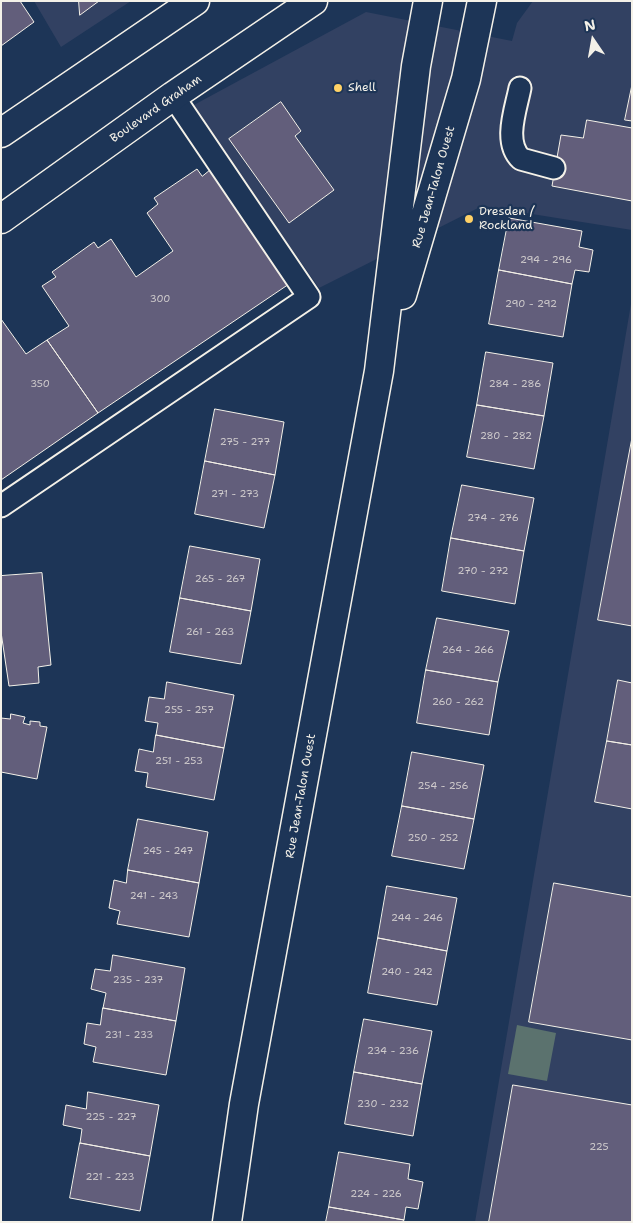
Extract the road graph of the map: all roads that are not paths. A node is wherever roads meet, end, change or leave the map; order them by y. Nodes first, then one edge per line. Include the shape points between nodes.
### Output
1 (195, 1) edge
2 (428, 1) edge
3 (482, 1) edge
4 (306, 3) edge
5 (520, 88) dead end
6 (173, 96) junction
7 (1, 133) edge
8 (554, 168) dead end
9 (1, 219) edge
10 (380, 371) junction
11 (1, 506) edge
12 (227, 1222) edge

1 - 7 main road
2 - 10 main road, Rue Jean-Talon Ouest via 416,66
3 - 10 main road, Rue Jean-Talon Ouest via 466,79
4 - 6 main road, Boulevard Graham
5 - 8 lane via 512,146 521,159
6 - 9 main road, Boulevard Graham
6 - 11 lane via 310,297
10 - 12 main road, Rue Jean-Talon Ouest via 246,1094

